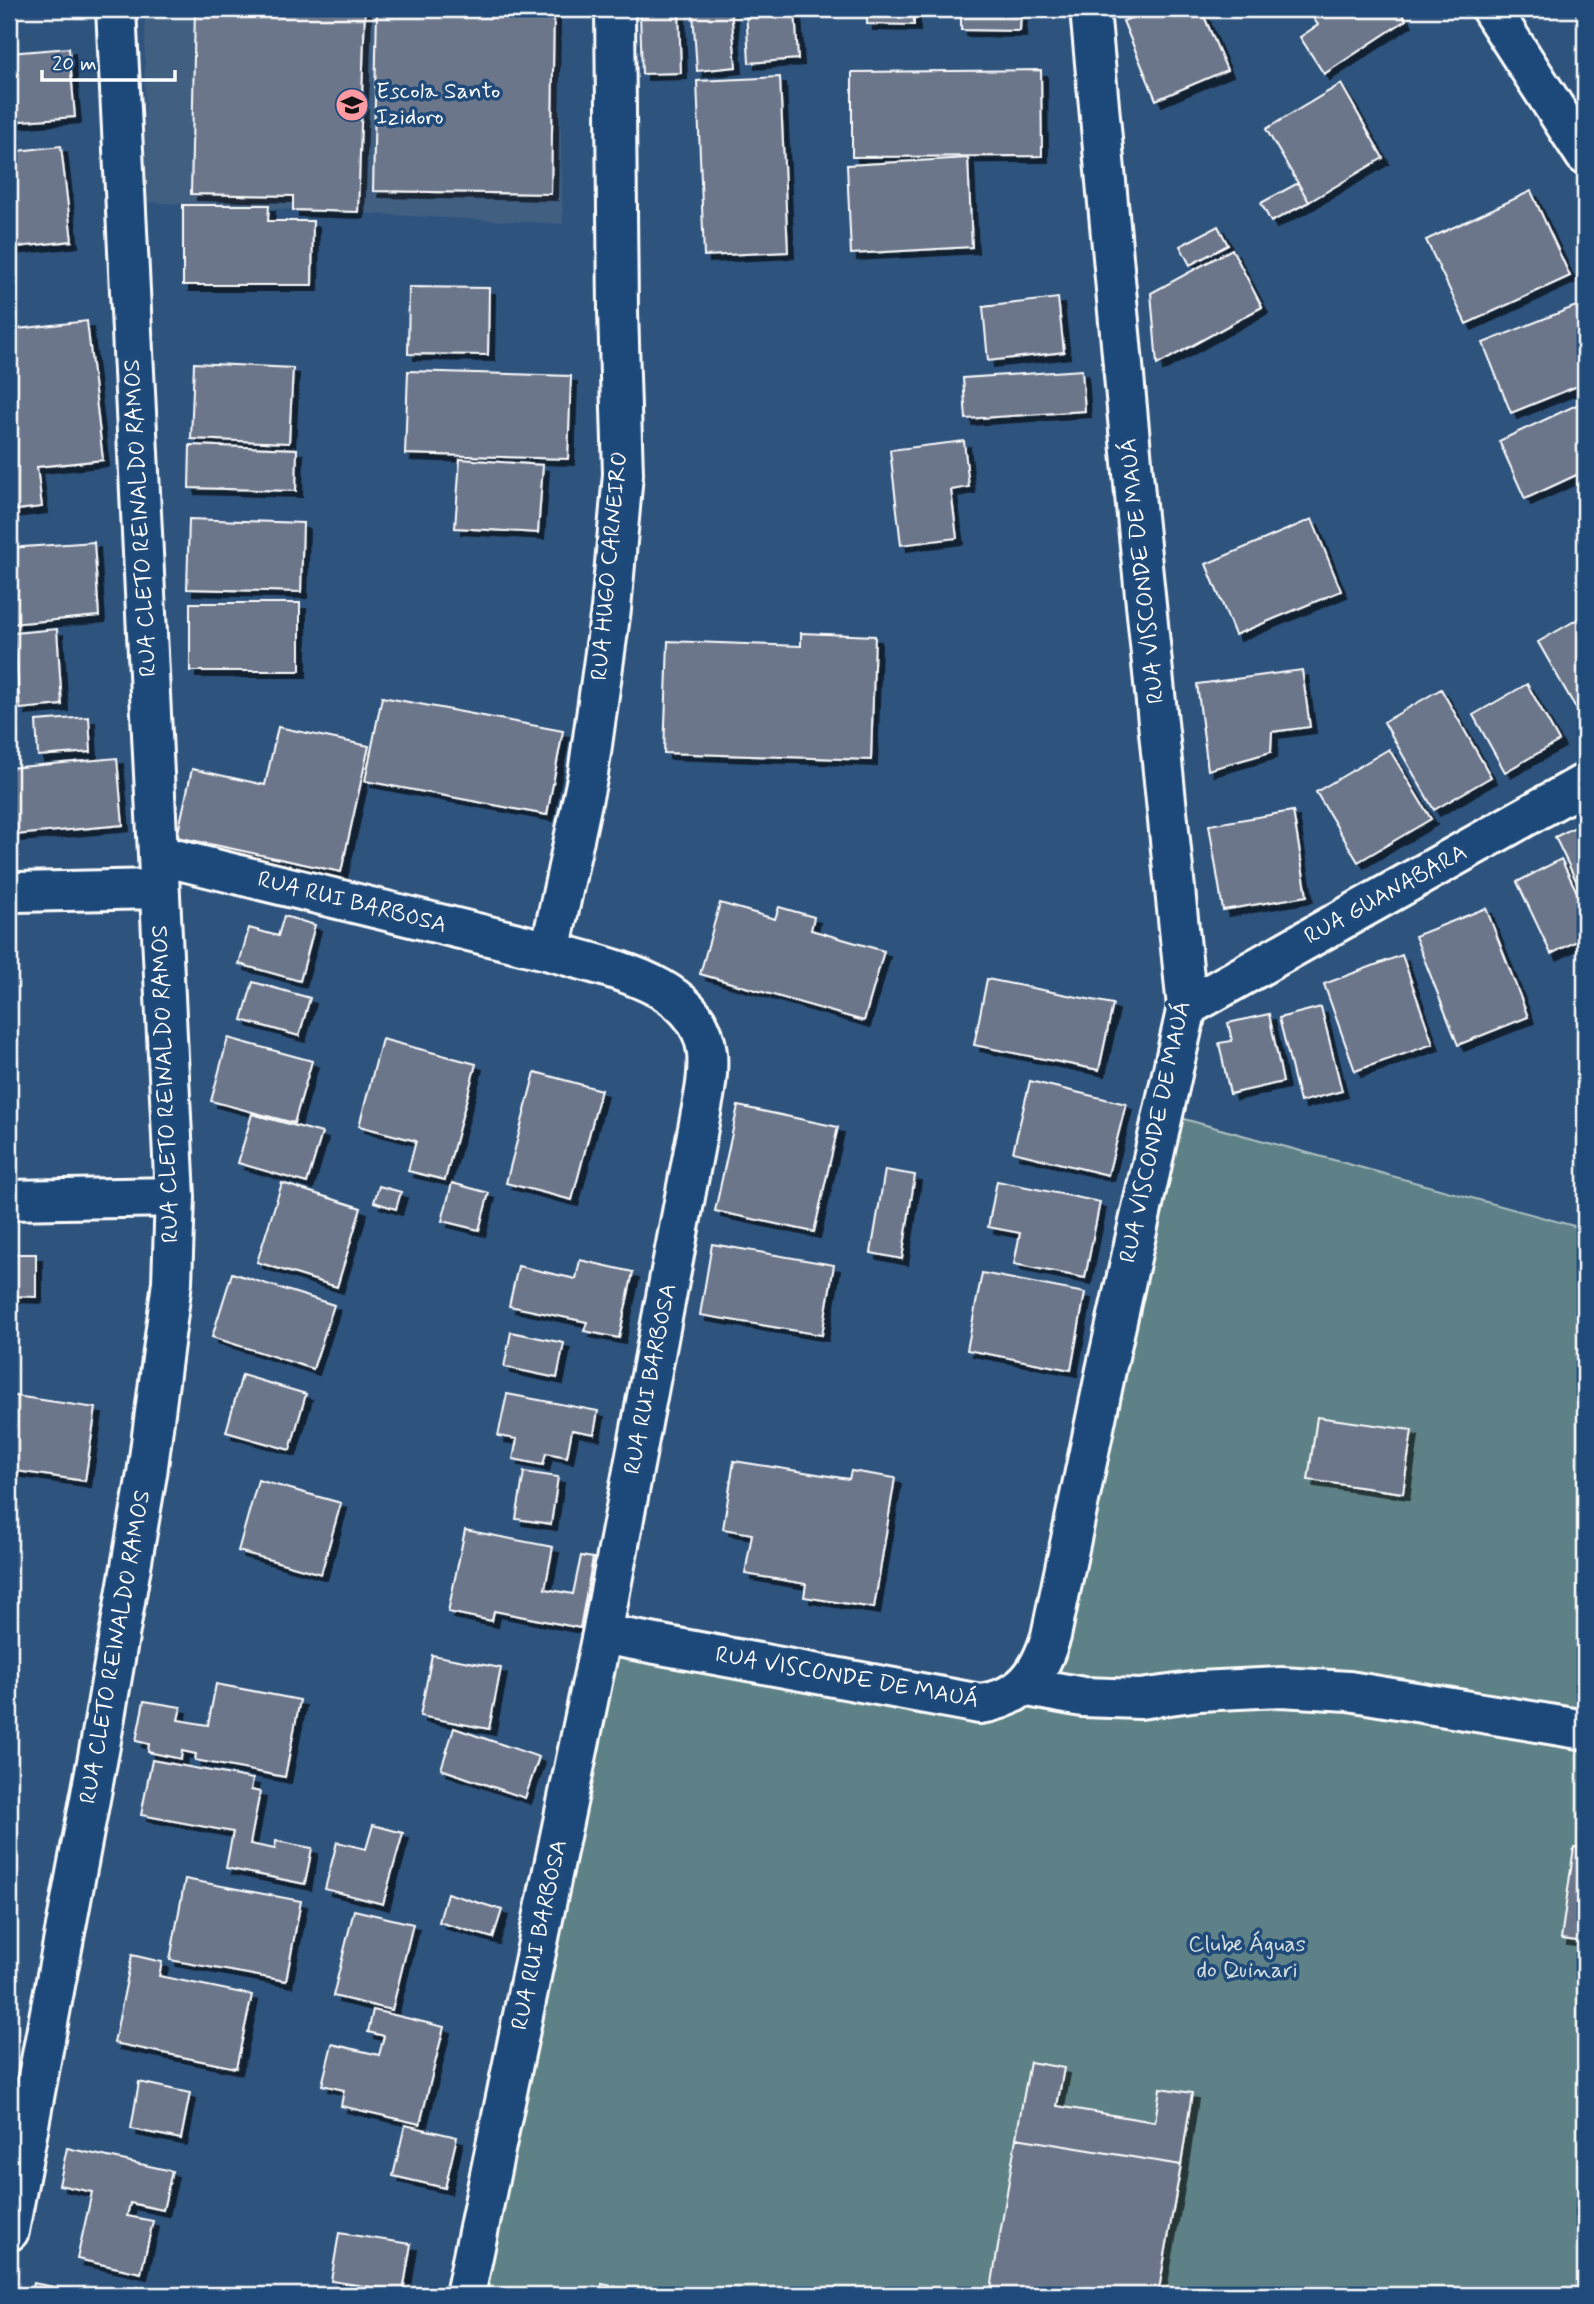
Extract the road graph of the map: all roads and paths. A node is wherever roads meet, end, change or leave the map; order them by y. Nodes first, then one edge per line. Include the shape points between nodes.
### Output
1 (116, 9) edge
2 (615, 9) edge
3 (1090, 9) edge
4 (1501, 12) edge
5 (1585, 155) edge
6 (1585, 783) edge
7 (158, 872) junction
8 (9, 890) edge
9 (550, 951) junction
10 (1187, 1007) junction
11 (175, 1197) junction
12 (9, 1200) edge
13 (602, 1634) junction
14 (1023, 1686) junction
15 (1585, 1730) edge
16 (9, 2231) edge
17 (465, 2295) edge

1 - 7 street, RUA CLETO REINALDO RAMOS
2 - 9 street, RUA HUGO CARNEIRO via 623,474 611,608 588,774
3 - 10 street, RUA VISCONDE DE MAUÁ
4 - 5 street
6 - 10 street, RUA GUANABARA
7 - 8 street, RUA RUI BARBOSA
7 - 9 street, RUA RUI BARBOSA
7 - 11 street, RUA CLETO REINALDO RAMOS
9 - 13 street, RUA RUI BARBOSA via 667,991 684,1003 700,1024 707,1055 700,1118
10 - 14 street, RUA VISCONDE DE MAUÁ via 1056,1618 1037,1672
11 - 12 street
11 - 16 street, RUA CLETO REINALDO RAMOS via 172,1282 147,1474
13 - 14 street, RUA VISCONDE DE MAUÁ via 980,1704 1010,1696
13 - 17 street, RUA RUI BARBOSA
14 - 15 street via 1083,1697 1140,1699 1281,1687 1349,1691

